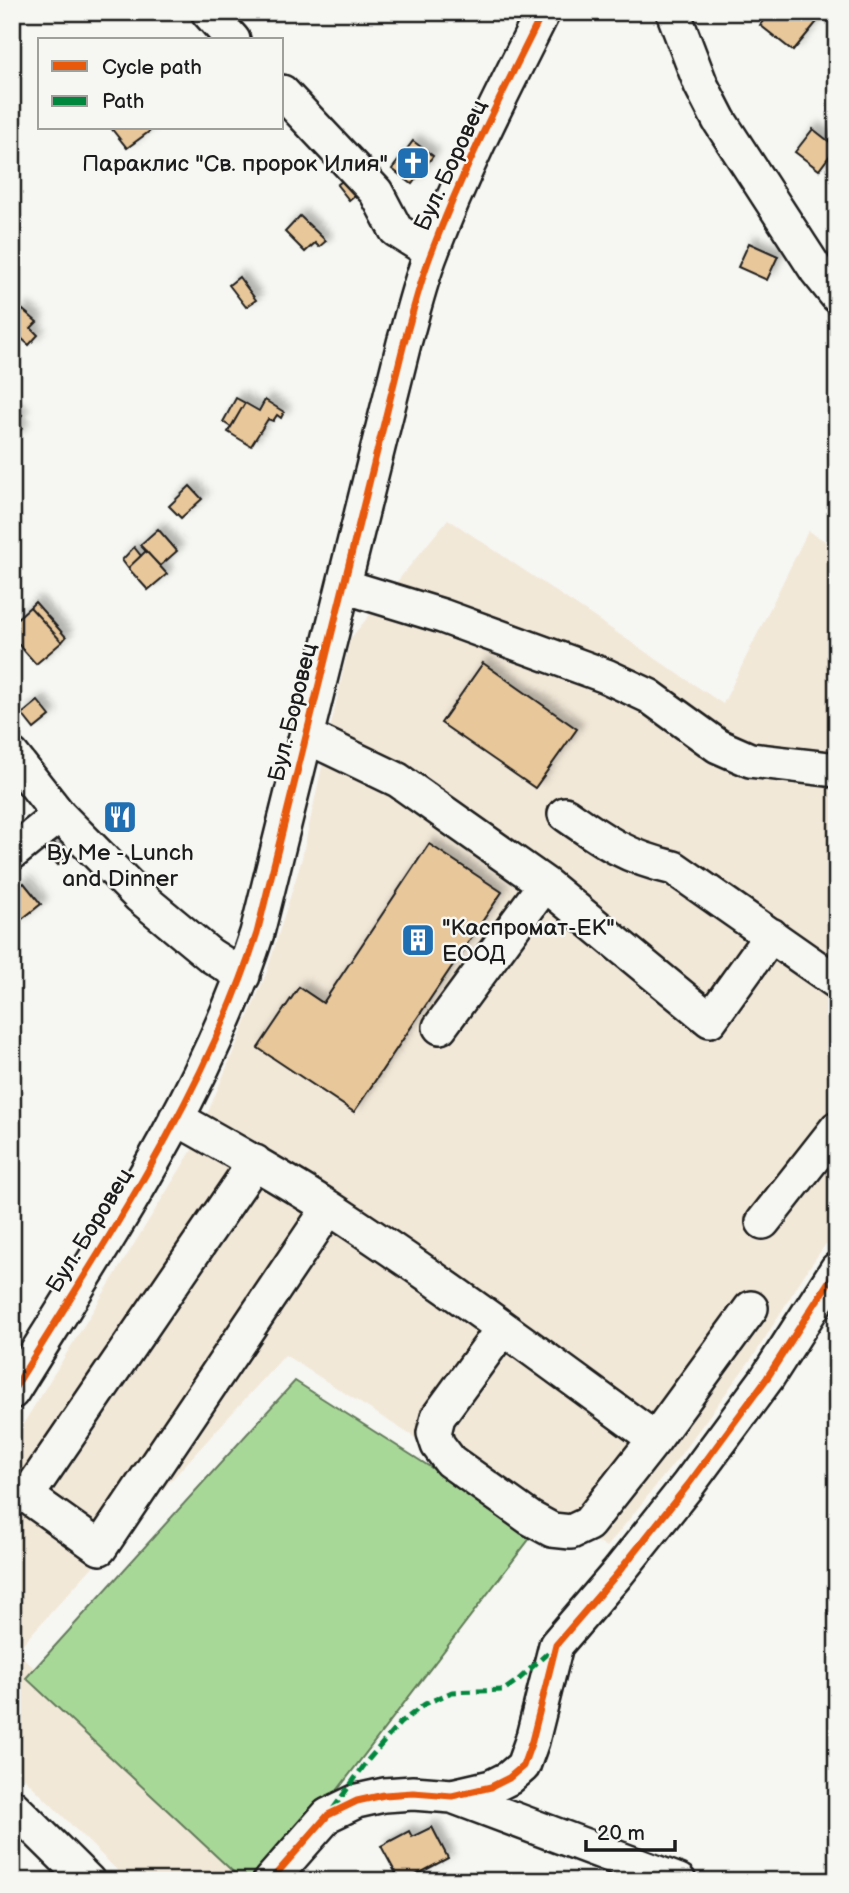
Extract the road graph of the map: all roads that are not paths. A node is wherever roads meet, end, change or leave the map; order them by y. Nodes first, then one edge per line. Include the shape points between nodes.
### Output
1 (208, 12) edge
2 (543, 12) edge
3 (673, 12) edge
4 (231, 38) edge
5 (284, 94) edge
6 (431, 252) junction
7 (837, 296) edge
8 (344, 586) junction
9 (306, 736) junction
10 (12, 755) edge
11 (837, 770) edge
12 (565, 814) dead end
13 (59, 815) junction
14 (12, 853) edge
15 (545, 884) junction
16 (771, 935) junction
17 (243, 976) junction
18 (837, 982) edge
19 (440, 1027) dead end
20 (176, 1118) junction
21 (837, 1129) edge
22 (255, 1162) junction
23 (329, 1208) junction
24 (763, 1222) dead end
25 (837, 1269) edge
26 (751, 1308) dead end
27 (503, 1328) junction
28 (12, 1392) edge
29 (655, 1438) junction
30 (20, 1507) edge
31 (452, 1796) junction
32 (12, 1806) edge
33 (88, 1881) edge
34 (270, 1881) edge
35 (679, 1881) edge

1 - 4 street
2 - 6 street, Бул. Боровец
3 - 7 street via 719,120
5 - 6 street via 376,192 397,230
6 - 8 street, Бул. Боровец
8 - 9 street, Бул. Боровец
8 - 11 street via 606,676 649,696 718,746 750,760
9 - 15 street via 398,780
9 - 17 street, Бул. Боровец
10 - 13 street
12 - 16 street via 611,846 674,868
13 - 14 street
13 - 17 street via 139,895 210,955
15 - 16 street via 710,1020
15 - 19 street
16 - 18 street
17 - 20 street, Бул. Боровец
20 - 22 street
20 - 28 street, Бул. Боровец
21 - 24 street
22 - 23 street
22 - 30 street
23 - 27 street
23 - 30 street via 100,1548
25 - 31 street via 767,1378 688,1485 556,1645 523,1766 491,1787
26 - 29 street
27 - 29 street
27 - 29 street via 438,1417 434,1433 450,1461 470,1477 552,1530 571,1532 588,1524
31 - 34 street via 413,1793 357,1801 328,1815
31 - 35 street
32 - 33 street

